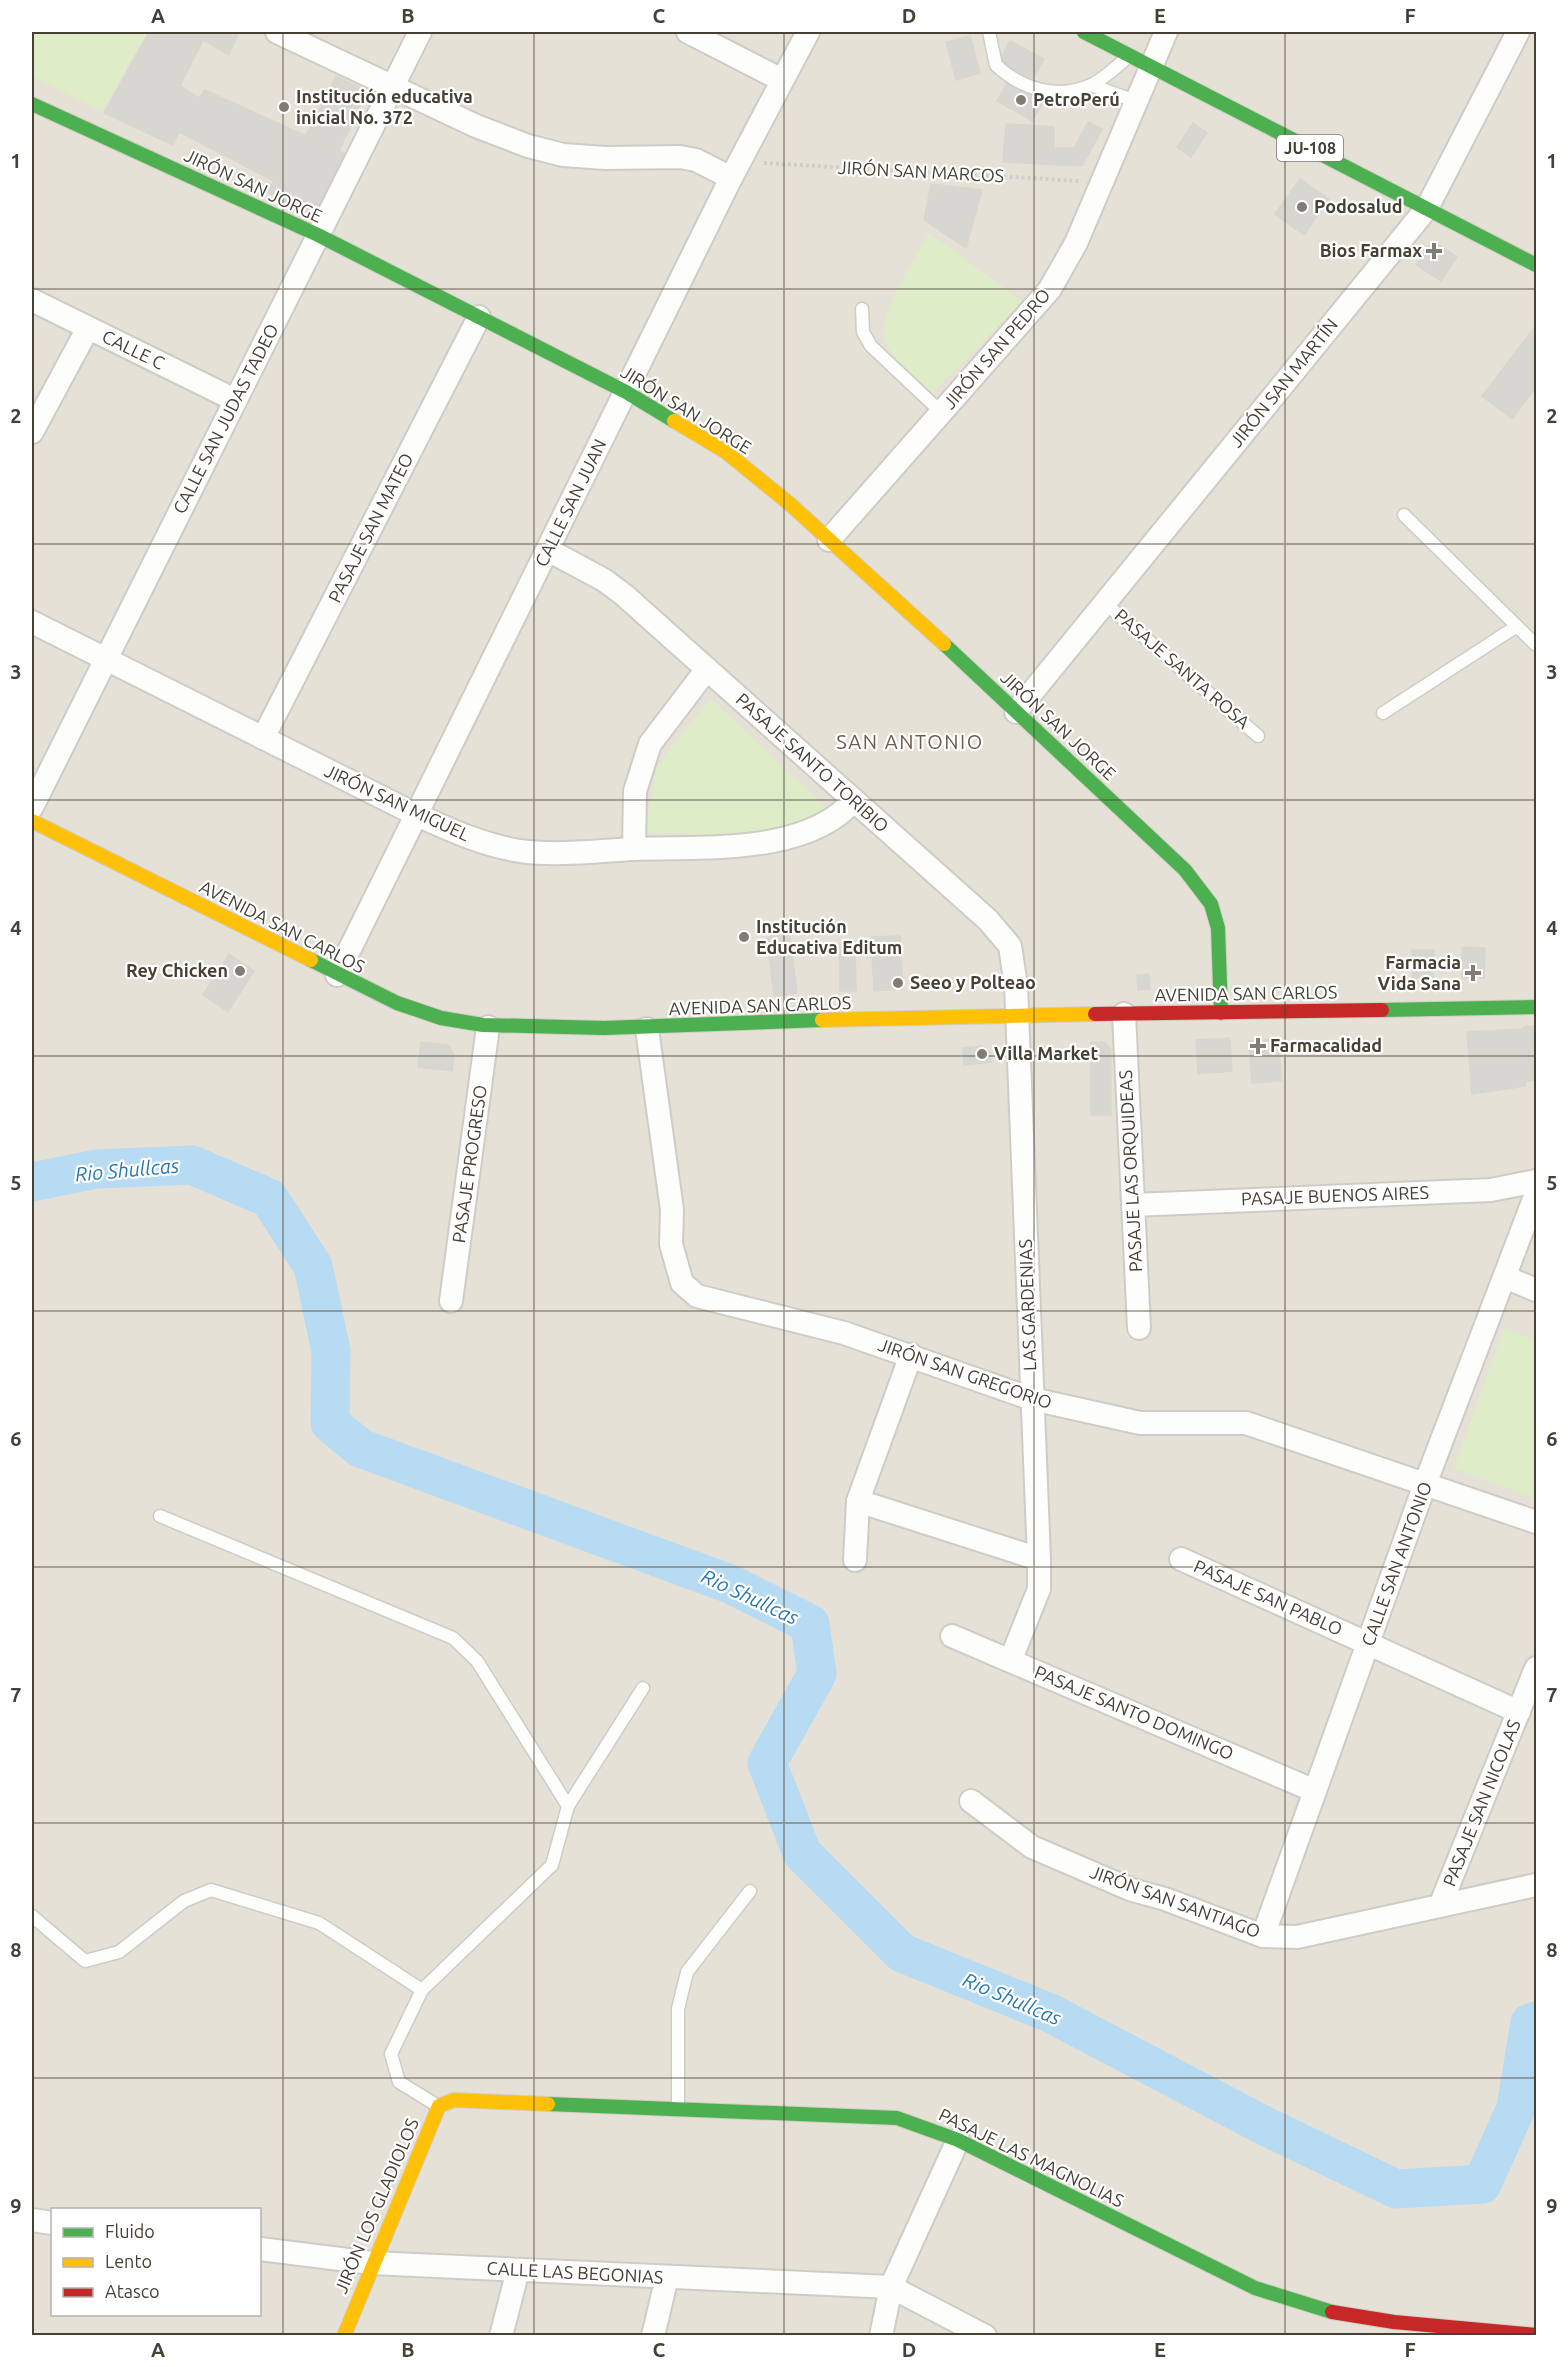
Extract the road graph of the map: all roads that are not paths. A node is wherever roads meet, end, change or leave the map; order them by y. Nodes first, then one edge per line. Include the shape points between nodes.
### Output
1 (277, 32) edge
2 (420, 32) edge
3 (688, 32) edge
4 (808, 32) edge
5 (989, 32) edge
6 (1084, 32) edge
7 (1166, 32) edge
8 (1515, 32) edge
9 (1140, 61) junction
10 (782, 80) junction
11 (1091, 85) junction
12 (393, 86) junction
13 (1135, 101) junction
14 (32, 104) edge
15 (735, 170) junction
16 (1427, 208) junction
17 (318, 235) junction
18 (1536, 265) edge
19 (32, 300) edge
20 (862, 309) dead end
21 (479, 317) junction
22 (88, 328) junction
23 (626, 392) junction
24 (235, 400) junction
25 (941, 412) junction
26 (32, 432) edge
27 (1404, 515) dead end
28 (828, 540) junction
29 (548, 550) junction
30 (1105, 603) junction
31 (32, 622) edge
32 (1516, 626) junction
33 (1536, 645) edge
34 (105, 659) junction
35 (707, 669) junction
36 (1016, 712) junction
37 (1383, 713) dead end
38 (1258, 736) dead end
39 (263, 738) junction
40 (854, 800) junction
41 (32, 807) edge
42 (417, 815) junction
43 (32, 821) edge
44 (634, 849) junction
45 (337, 975) junction
46 (1536, 1007) edge
47 (1221, 1013) junction
48 (1124, 1014) junction
49 (1017, 1016) junction
50 (488, 1027) junction
51 (647, 1029) junction
52 (1536, 1181) edge
53 (1536, 1194) edge
54 (1133, 1204) junction
55 (1505, 1277) junction
56 (1536, 1290) edge
57 (451, 1301) dead end
58 (1139, 1328) dead end
59 (911, 1355) junction
60 (1032, 1399) junction
61 (1425, 1484) junction
62 (858, 1501) junction
63 (160, 1516) dead end
64 (1536, 1522) edge
65 (1039, 1559) junction
66 (1181, 1559) dead end
67 (855, 1560) dead end
68 (952, 1636) dead end
69 (1368, 1644) junction
70 (1011, 1659) junction
71 (1536, 1668) edge
72 (643, 1688) dead end
73 (1519, 1712) junction
74 (1315, 1791) junction
75 (970, 1801) dead end
76 (568, 1806) junction
77 (1536, 1885) edge
78 (750, 1891) dead end
79 (1440, 1906) junction
80 (32, 1916) edge
81 (1263, 1936) junction
82 (422, 1990) junction
83 (454, 2100) joint
84 (439, 2106) junction
85 (678, 2111) junction
86 (958, 2140) junction
87 (32, 2220) edge
88 (51, 2223) edge
89 (261, 2249) edge
90 (372, 2263) junction
91 (518, 2270) junction
92 (667, 2277) junction
93 (891, 2287) junction
94 (1355, 2327) edge
95 (344, 2336) edge
96 (501, 2336) edge
97 (653, 2336) edge
98 (881, 2336) edge
99 (985, 2336) edge
100 (1536, 2336) edge

1 - 12 street
2 - 12 street, CALLE SAN JUDAS TADEO
3 - 10 street
4 - 10 street, CALLE SAN JUAN
5 - 11 lane via 996,64 1027,87 1059,93
6 - 9 street, JU-108
7 - 9 street, JIRÓN SAN PEDRO
8 - 16 street, JIRÓN SAN MARTÍN
9 - 11 lane
9 - 13 street, JIRÓN SAN PEDRO
9 - 16 street, JU-108
10 - 15 street, CALLE SAN JUAN
11 - 13 lane
12 - 15 street via 528,146 563,155 680,157
12 - 17 street, CALLE SAN JUDAS TADEO
13 - 25 street, JIRÓN SAN PEDRO via 1076,243 1050,289
14 - 17 street, JIRÓN SAN JORGE
15 - 23 street, CALLE SAN JUAN
16 - 18 street, JU-108
16 - 30 street, JIRÓN SAN MARTÍN
17 - 21 street, JIRÓN SAN JORGE
17 - 24 street, CALLE SAN JUDAS TADEO
19 - 22 street, CALLE C
20 - 25 lane via 863,332 871,346
21 - 23 street, JIRÓN SAN JORGE
21 - 39 street, PASAJE SAN MATEO
22 - 24 street, CALLE C
22 - 26 street
23 - 28 street, JIRÓN SAN JORGE via 726,452
23 - 29 street, CALLE SAN JUAN
24 - 34 street, CALLE SAN JUDAS TADEO
25 - 28 street, JIRÓN SAN PEDRO
27 - 32 lane
28 - 36 street, JIRÓN SAN JORGE
29 - 35 street, PASAJE SANTO TORIBIO via 604,580
29 - 42 street, CALLE SAN JUAN
30 - 36 street, JIRÓN SAN MARTÍN
30 - 38 lane, PASAJE SANTA ROSA
31 - 34 street, JIRÓN SAN MIGUEL
32 - 33 lane
32 - 37 lane
34 - 39 street, JIRÓN SAN MIGUEL
34 - 41 street, CALLE SAN JUDAS TADEO
35 - 40 street, PASAJE SANTO TORIBIO
35 - 44 street via 650,744 635,791
36 - 47 street, JIRÓN SAN JORGE via 1185,870 1211,904 1218,928
39 - 42 street, JIRÓN SAN MIGUEL
40 - 44 street, JIRÓN SAN MIGUEL via 833,820 783,839
40 - 49 street, PASAJE SANTO TORIBIO via 988,920 1010,946
42 - 44 street, JIRÓN SAN MIGUEL via 476,841 521,851 571,854
42 - 45 street, CALLE SAN JUAN
43 - 45 street, AVENIDA SAN CARLOS
45 - 50 street, AVENIDA SAN CARLOS via 432,1018
46 - 47 street, AVENIDA SAN CARLOS
47 - 48 street, AVENIDA SAN CARLOS
48 - 49 street, AVENIDA SAN CARLOS
48 - 54 street, PASAJE LAS ORQUIDEAS
49 - 51 street, AVENIDA SAN CARLOS
49 - 60 street, LAS GARDENIAS
50 - 51 street, AVENIDA SAN CARLOS
50 - 57 street, PASAJE PROGRESO
51 - 59 street, JIRÓN SAN GREGORIO via 672,1210 671,1244 682,1283 697,1296 844,1333
52 - 54 street, PASAJE BUENOS AIRES via 1491,1190
53 - 55 street, CALLE SAN ANTONIO
54 - 58 street, PASAJE LAS ORQUIDEAS
55 - 56 street
55 - 61 street, CALLE SAN ANTONIO
59 - 60 street, JIRÓN SAN GREGORIO
59 - 62 street
60 - 61 street, JIRÓN SAN GREGORIO via 1140,1423 1246,1424
60 - 65 street, LAS GARDENIAS
61 - 64 street, JIRÓN SAN GREGORIO
61 - 69 street, CALLE SAN ANTONIO
62 - 65 street
62 - 67 street
63 - 76 lane via 453,1638 477,1661
65 - 70 street, LAS GARDENIAS via 1039,1589
66 - 69 street, PASAJE SAN PABLO
68 - 70 street, PASAJE SANTO DOMINGO
69 - 73 street, PASAJE SAN PABLO
69 - 74 street, CALLE SAN ANTONIO
70 - 74 street, PASAJE SANTO DOMINGO
71 - 73 street, PASAJE SAN NICOLAS
72 - 76 lane
73 - 79 street, PASAJE SAN NICOLAS
74 - 81 street, CALLE SAN ANTONIO
75 - 81 street, JIRÓN SAN SANTIAGO via 1032,1847 1132,1890
76 - 82 lane via 552,1865
77 - 79 street, JIRÓN SAN SANTIAGO
78 - 85 lane via 687,1972 678,2009
79 - 81 street, JIRÓN SAN SANTIAGO via 1297,1937
80 - 82 lane via 85,1961 119,1952 184,1901 211,1890 318,1923
82 - 84 lane via 391,2054 399,2082
83 - 84 street, JIRÓN LOS GLADIOLOS
83 - 85 street, PASAJE LAS MAGNOLIAS
84 - 90 street, JIRÓN LOS GLADIOLOS
85 - 86 street, PASAJE LAS MAGNOLIAS via 897,2118
86 - 93 street
86 - 94 street, PASAJE LAS MAGNOLIAS via 1255,2288
87 - 88 street
89 - 90 street, CALLE LAS BEGONIAS
90 - 91 street, CALLE LAS BEGONIAS
90 - 95 street, JIRÓN LOS GLADIOLOS
91 - 92 street, CALLE LAS BEGONIAS
91 - 96 street
92 - 93 street, CALLE LAS BEGONIAS
92 - 97 street
93 - 98 street
93 - 99 street
94 - 100 street, PASAJE LAS MAGNOLIAS

